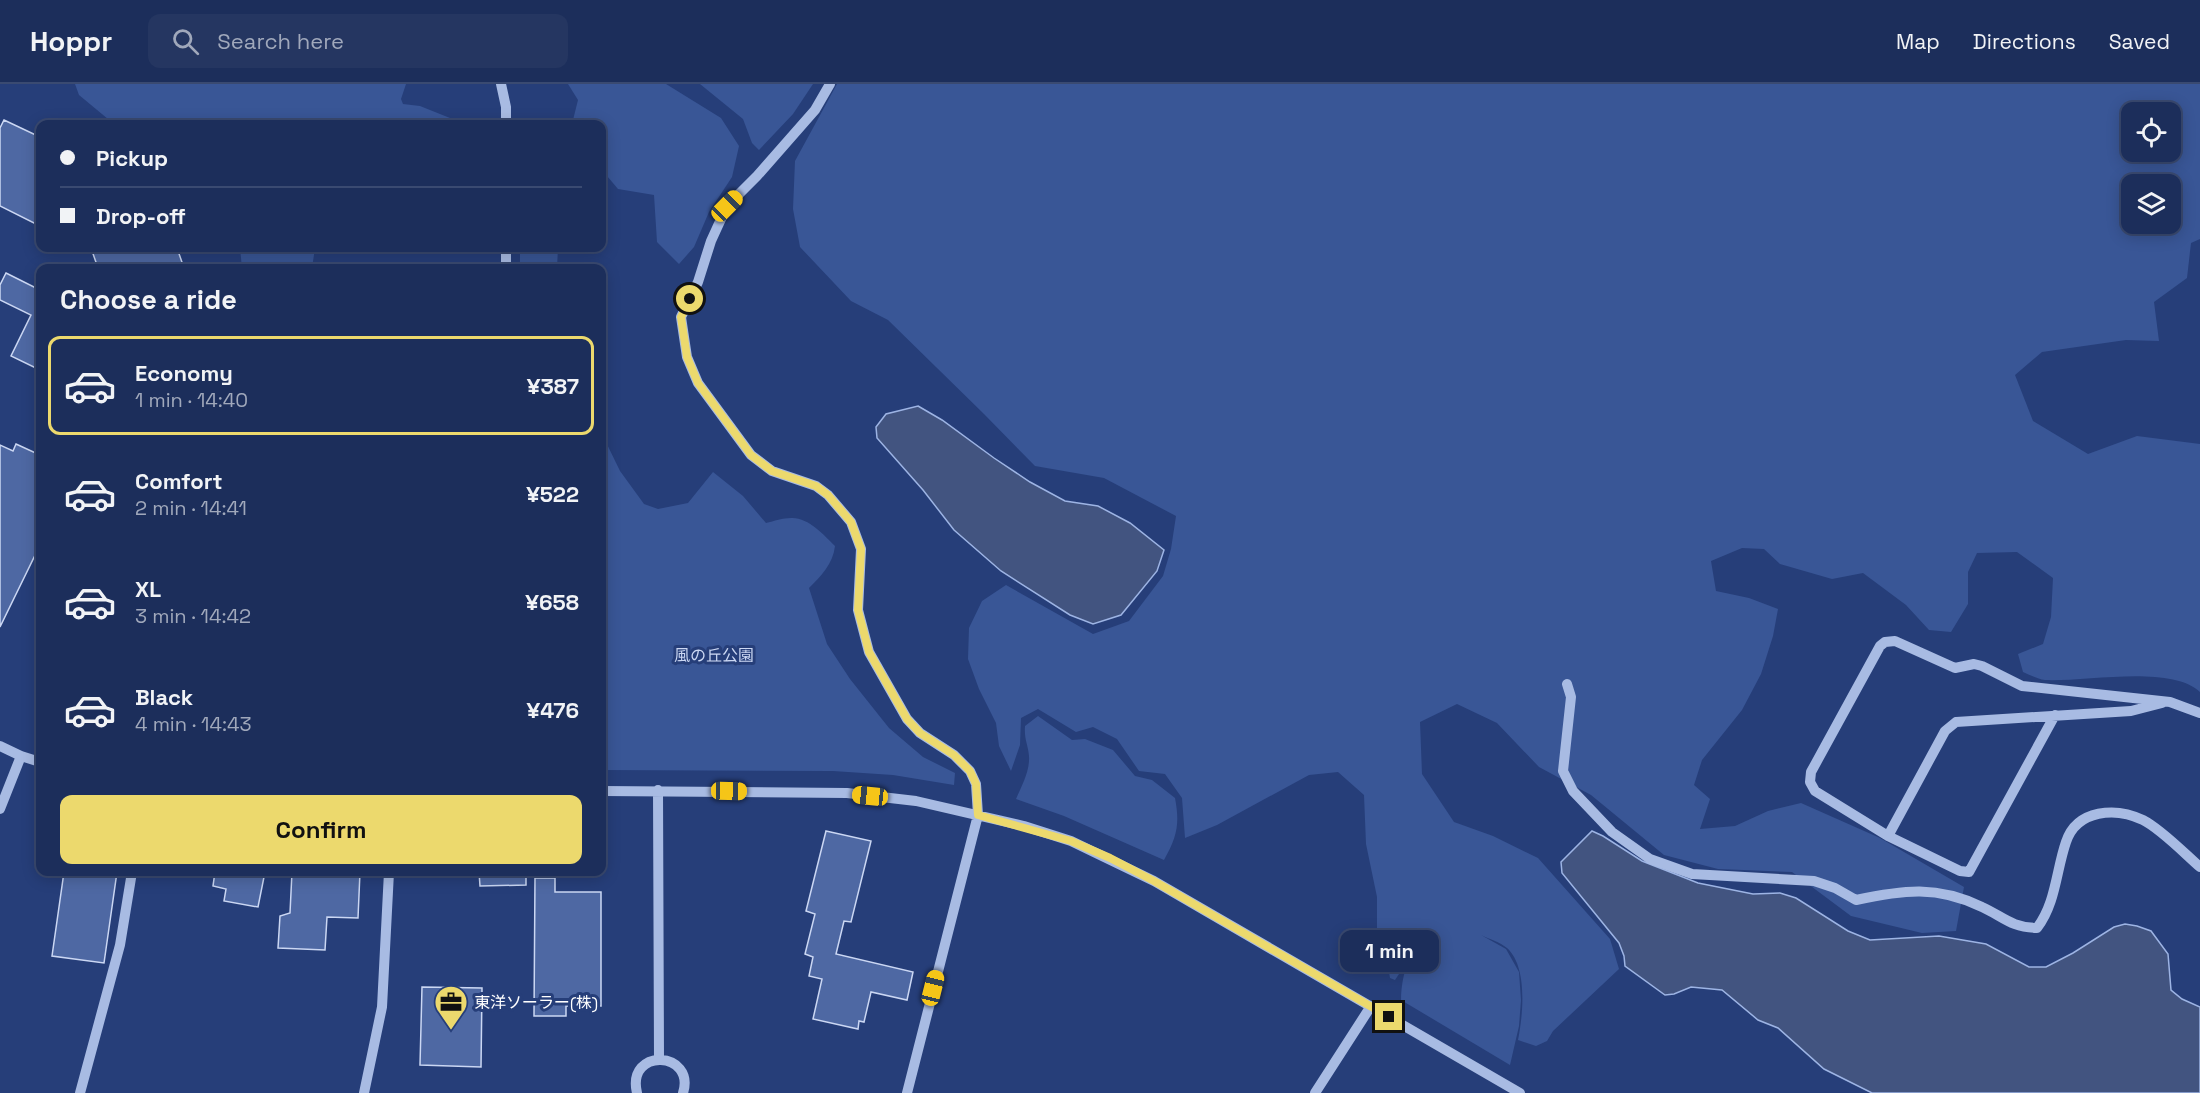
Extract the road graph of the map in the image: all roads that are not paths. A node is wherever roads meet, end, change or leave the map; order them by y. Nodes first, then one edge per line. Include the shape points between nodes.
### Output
1 (501, 84) edge
2 (830, 84) edge
3 (506, 120) edge
4 (1567, 684) dead end
5 (2170, 702) junction
6 (2200, 713) edge
7 (2055, 715) junction
8 (0, 746) edge
9 (21, 756) junction
10 (36, 761) edge
11 (658, 790) junction
12 (606, 791) edge
13 (0, 809) edge
14 (978, 815) junction
15 (1888, 836) junction
16 (2200, 867) edge
17 (131, 876) edge
18 (389, 876) edge
19 (1371, 1006) junction
20 (660, 1059) junction
21 (80, 1093) edge
22 (364, 1093) edge
23 (637, 1093) edge
24 (683, 1093) edge
25 (908, 1093) edge
26 (1316, 1093) edge
27 (1520, 1093) edge

1 - 3 street
2 - 14 street via 815,110 727,206 681,317 687,357 698,383 751,455 772,471 816,486 851,522 861,549 858,610 869,652 907,719 970,771 976,784
4 - 16 street via 1571,697 1563,771 1573,791 1612,832 1650,859 1692,874 1814,882 1856,900 1902,891 1933,891 1977,904 2010,924 2037,928 2046,916 2066,841 2087,816 2122,813 2145,821
5 - 6 street
5 - 7 street via 2131,711
5 - 15 street via 2022,686 1983,666 1955,668 1895,641 1885,642 1810,778 1815,791
7 - 15 street via 1951,724
7 - 15 street via 1969,872
8 - 9 street
9 - 10 street
9 - 13 street
11 - 12 street
11 - 14 street via 847,793 916,801
11 - 20 street
14 - 19 street via 1071,841 1110,858
14 - 25 street
17 - 21 street via 120,945
18 - 22 street via 382,1007
19 - 26 street
19 - 27 street
20 - 23 street via 639,1071
20 - 24 street via 668,1060 681,1071

